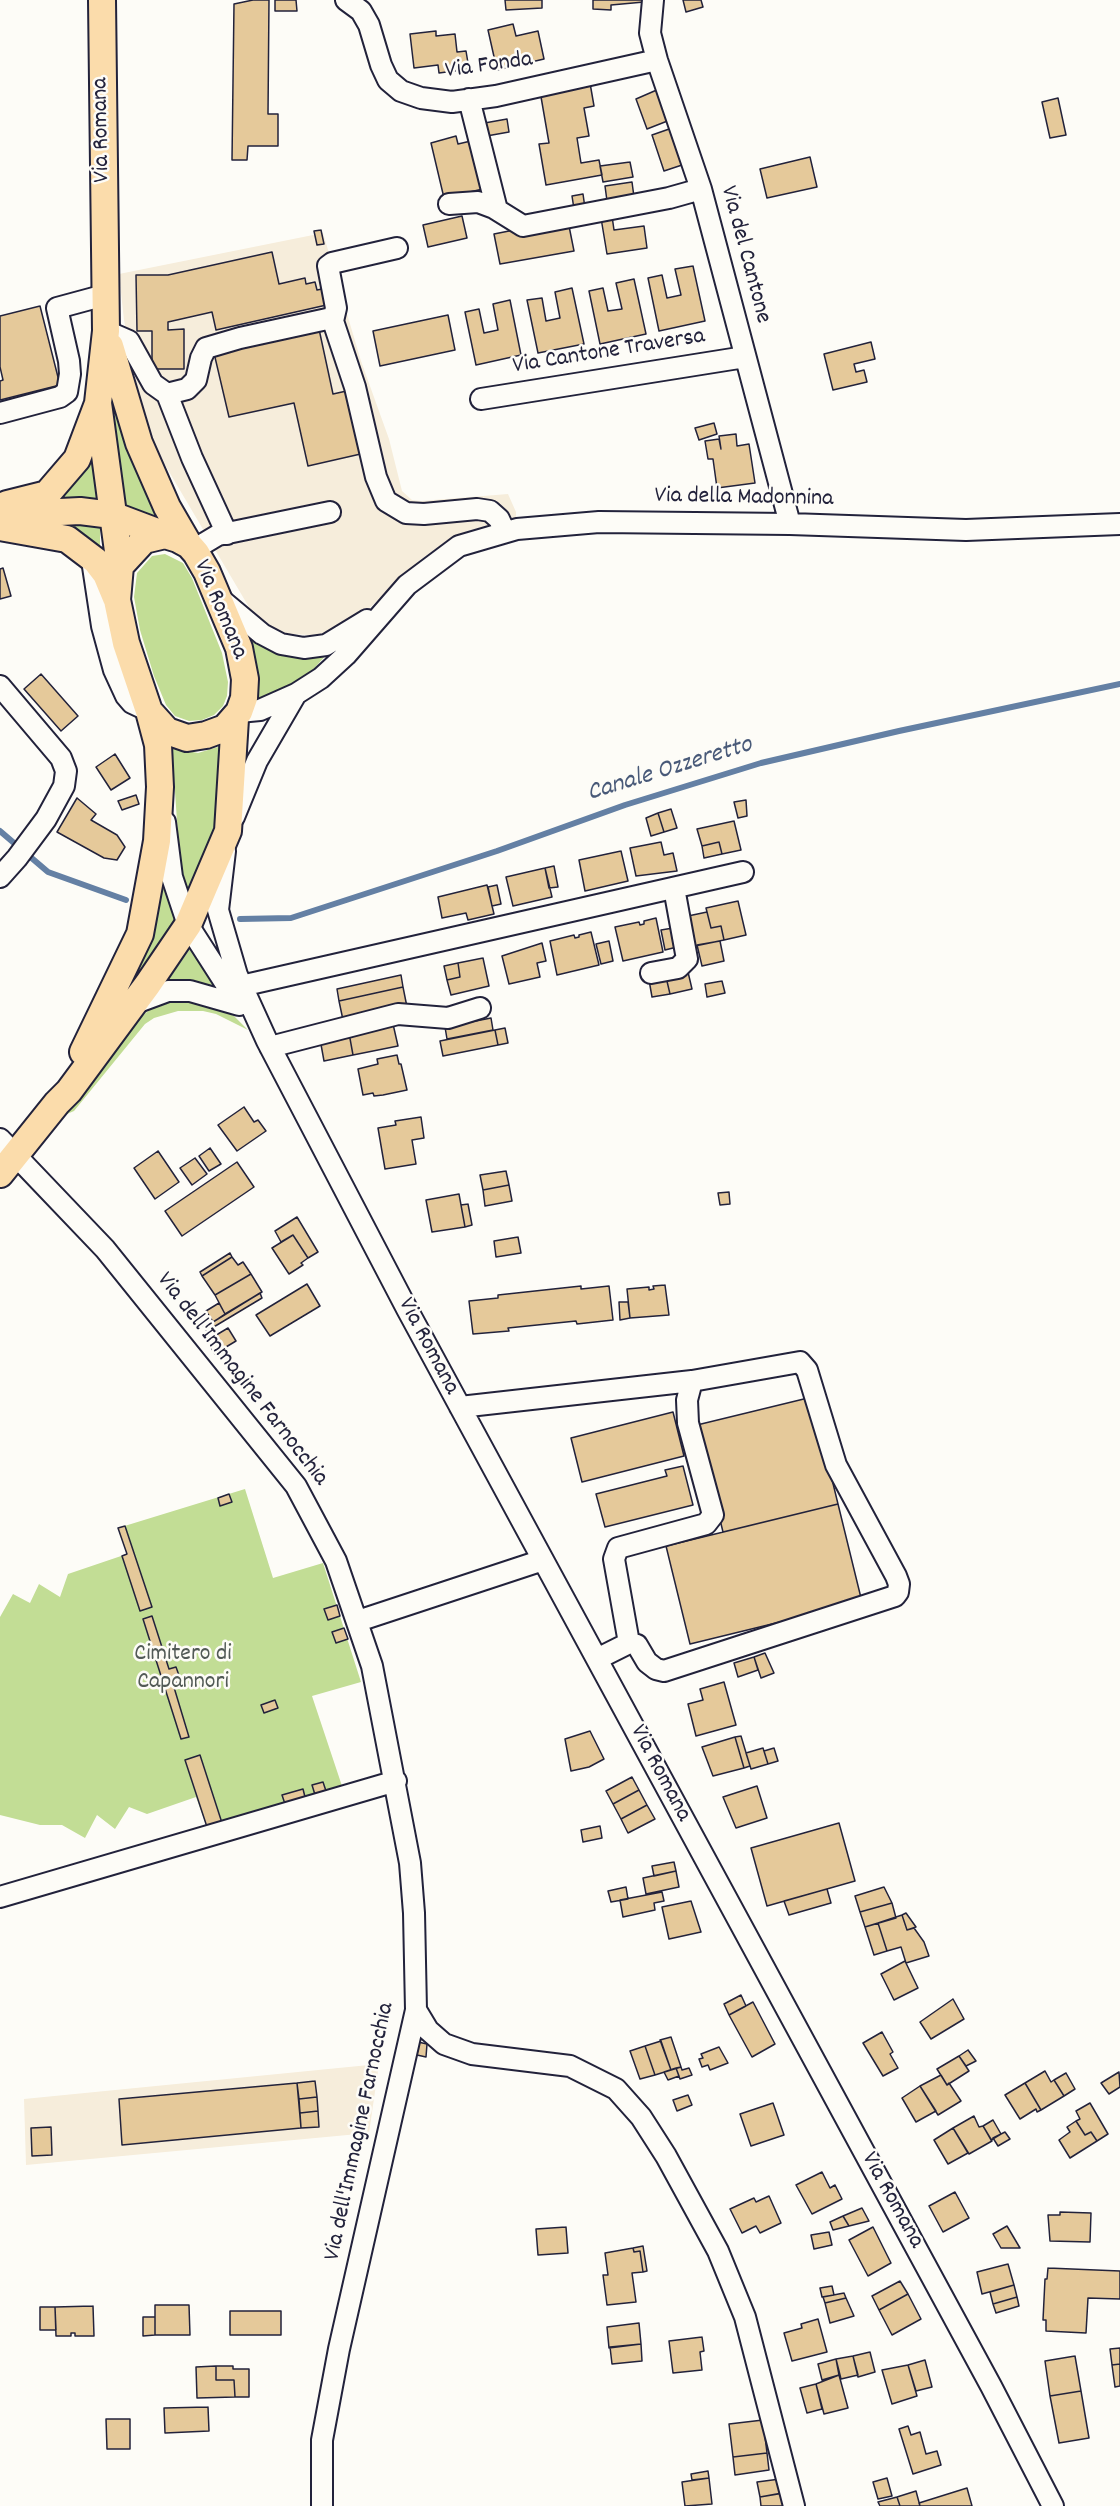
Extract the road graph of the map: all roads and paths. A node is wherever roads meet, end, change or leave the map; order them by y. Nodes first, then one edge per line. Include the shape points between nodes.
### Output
1 (102, 0) edge
2 (345, 0) edge
3 (653, 0) edge
4 (657, 60) junction
5 (469, 99) junction
6 (701, 189) junction
7 (449, 204) dead end
8 (497, 210) junction
9 (397, 248) dead end
10 (105, 295) junction
11 (333, 321) junction
12 (106, 331) junction
13 (745, 357) junction
14 (70, 374) junction
15 (101, 375) junction
16 (167, 394) junction
17 (481, 399) dead end
18 (98, 403) junction
19 (0, 413) edge
20 (0, 506) edge
21 (330, 512) dead end
22 (0, 515) edge
23 (112, 515) junction
24 (790, 524) junction
25 (1120, 524) edge
26 (0, 527) edge
27 (505, 532) junction
28 (227, 534) junction
29 (165, 535) junction
30 (191, 548) junction
31 (91, 557) junction
32 (120, 566) junction
33 (217, 596) junction
34 (117, 600) junction
35 (391, 602) junction
36 (0, 686) edge
37 (296, 694) junction
38 (149, 711) junction
39 (237, 715) junction
40 (160, 787) junction
41 (228, 831) junction
42 (742, 872) dead end
43 (0, 877) edge
44 (674, 888) junction
45 (188, 925) junction
46 (651, 973) dead end
47 (240, 995) junction
48 (133, 1004) junction
49 (480, 1008) dead end
50 (268, 1044) junction
51 (57, 1103) junction
52 (5, 1156) edge
53 (692, 1381) junction
54 (460, 1407) junction
55 (543, 1560) junction
56 (358, 1621) junction
57 (629, 1643) junction
58 (597, 1659) junction
59 (396, 1781) junction
60 (0, 1897) edge
61 (416, 2010) junction
62 (322, 2506) edge
63 (794, 2506) edge
64 (1053, 2506) edge

1 - 10 main road, Via Romana
2 - 5 street, Via Fonda via 369,25 387,80 401,91 431,99
3 - 4 street, Via del Cantone via 650,33
4 - 5 street, Via Fonda
4 - 6 street, Via del Cantone
5 - 8 street
6 - 8 street via 523,226
6 - 13 street, Via del Cantone
7 - 8 street via 478,202
9 - 11 street via 328,266 336,308
10 - 12 main road, Via Romana
10 - 14 street via 57,308
11 - 16 street via 327,319 206,348 196,380 187,389
11 - 27 street via 356,387 376,477 386,501 406,513 490,511
12 - 15 main road
12 - 16 street via 129,341 153,384
12 - 30 main road via 139,443 167,507
13 - 17 street, Via Cantone Traversa
13 - 24 street, Via del Cantone
14 - 15 street
14 - 19 street via 67,392 60,397
15 - 18 main road
16 - 28 street
18 - 20 main road via 77,459 47,494
18 - 23 main road
21 - 28 street
22 - 23 main road, Via Romana via 80,511
23 - 29 main road, Via Romana
23 - 32 main road
24 - 25 street, Via della Madonnina via 966,530
24 - 27 street, Via della Madonnina via 599,522
26 - 31 main road via 66,539
27 - 35 street, Via della Madonnina via 459,546 406,585
28 - 30 street
29 - 30 main road, Via Romana
29 - 32 main road via 144,540
30 - 33 main road, Via Romana
31 - 34 main road via 106,574
31 - 38 street via 114,670 126,696
32 - 34 main road
33 - 35 street via 262,634 281,644 304,648 327,645
33 - 39 main road, Via Romana via 239,648 245,679 244,698
34 - 38 main road via 126,643
35 - 37 street via 346,656
36 - 43 street via 61,758 66,771 64,786 35,835
37 - 39 street via 260,710
37 - 41 street via 257,761
38 - 39 main road via 167,731 187,738 225,728
38 - 40 main road via 159,745
39 - 41 main road, Via Romana
40 - 45 street via 172,877
40 - 51 main road via 157,842 140,934
41 - 45 main road, Via Romana
41 - 47 street via 218,910
42 - 44 street
44 - 46 street via 687,959 678,968
44 - 47 street
45 - 47 street
45 - 48 main road, Via Romana
47 - 48 street via 168,991
47 - 50 street, Via Romana
48 - 51 main road, Via Romana
49 - 50 street via 448,1018 398,1014
50 - 54 street, Via Romana
51 - 52 main road
52 - 56 street, Via dell'Immagine Farnocchia via 105,1249 296,1486 336,1561
53 - 54 street
53 - 57 street via 687,1401 688,1423 713,1515 706,1524 618,1548 614,1558
53 - 57 street via 800,1362 807,1370 836,1465 896,1576 898,1592 884,1600 664,1671 647,1662 637,1645
54 - 55 street, Via Romana
55 - 56 street
55 - 58 street, Via Romana
56 - 59 street, Via dell'Immagine Farnocchia via 372,1666
57 - 58 street
58 - 64 street, Via Romana via 992,2386
59 - 60 street
59 - 61 street, Via dell'Immagine Farnocchia via 411,1873
61 - 62 street, Via dell'Immagine Farnocchia via 339,2349 322,2440
61 - 63 street via 428,2030 444,2044 472,2054 570,2066 616,2089 641,2117 718,2251 745,2317

